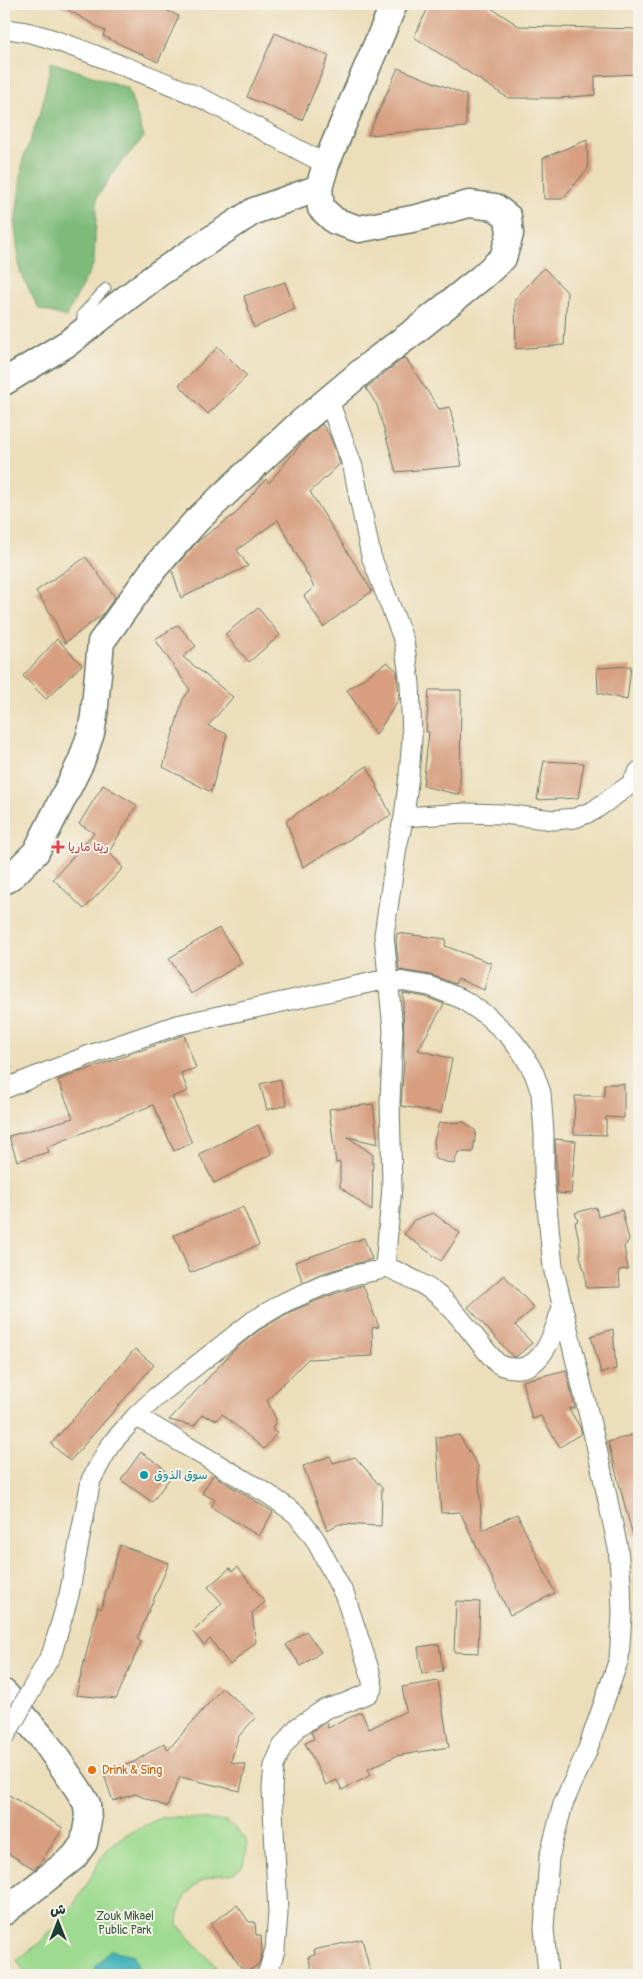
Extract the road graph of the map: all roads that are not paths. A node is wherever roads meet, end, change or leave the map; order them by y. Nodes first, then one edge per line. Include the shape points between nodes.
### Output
1 (394, 4) edge
2 (4, 29) edge
3 (322, 176) junction
4 (106, 288) dead end
5 (82, 333) junction
6 (4, 382) edge
7 (328, 398) junction
8 (639, 771) edge
9 (404, 817) junction
10 (4, 881) edge
11 (387, 978) junction
12 (4, 1089) edge
13 (385, 1266) junction
14 (562, 1307) junction
15 (136, 1416) junction
16 (16, 1694) edge
17 (4, 1738) edge
18 (4, 1912) edge
19 (267, 1975) edge
20 (548, 1975) edge

1 - 3 main road
2 - 3 street via 48,38 173,85 281,142
3 - 5 main road via 254,211 158,274
3 - 7 main road via 321,208 335,221 359,229 469,204 495,207 508,217 510,234 503,258 482,277
4 - 5 lane via 82,314
5 - 6 main road
7 - 9 street via 353,467 371,556 407,658 412,738
7 - 10 main road via 197,520 156,566 110,628 101,642 94,716 80,762 36,852
8 - 9 street via 631,784 593,811 575,818 554,820 465,813
9 - 11 street via 384,936
11 - 12 street via 177,1025
11 - 13 street via 393,1030 390,1101 392,1187
11 - 14 street via 429,986 462,999 486,1015 524,1054 540,1093 553,1267
13 - 14 street via 438,1296 498,1364 507,1368 519,1369 535,1362 551,1337
13 - 15 street via 324,1285 269,1311
14 - 20 street via 598,1448 618,1548 622,1615 620,1659 587,1750 563,1804 550,1858 544,1928
15 - 16 street via 110,1445 91,1480 67,1604 52,1653
15 - 19 street via 296,1514 315,1539 345,1596 370,1672 373,1687 369,1693 325,1709 298,1727 282,1747 274,1766 272,1788 278,1913 275,1950
16 - 17 street, bridge
16 - 18 main road via 87,1804 88,1820 84,1843 74,1857

